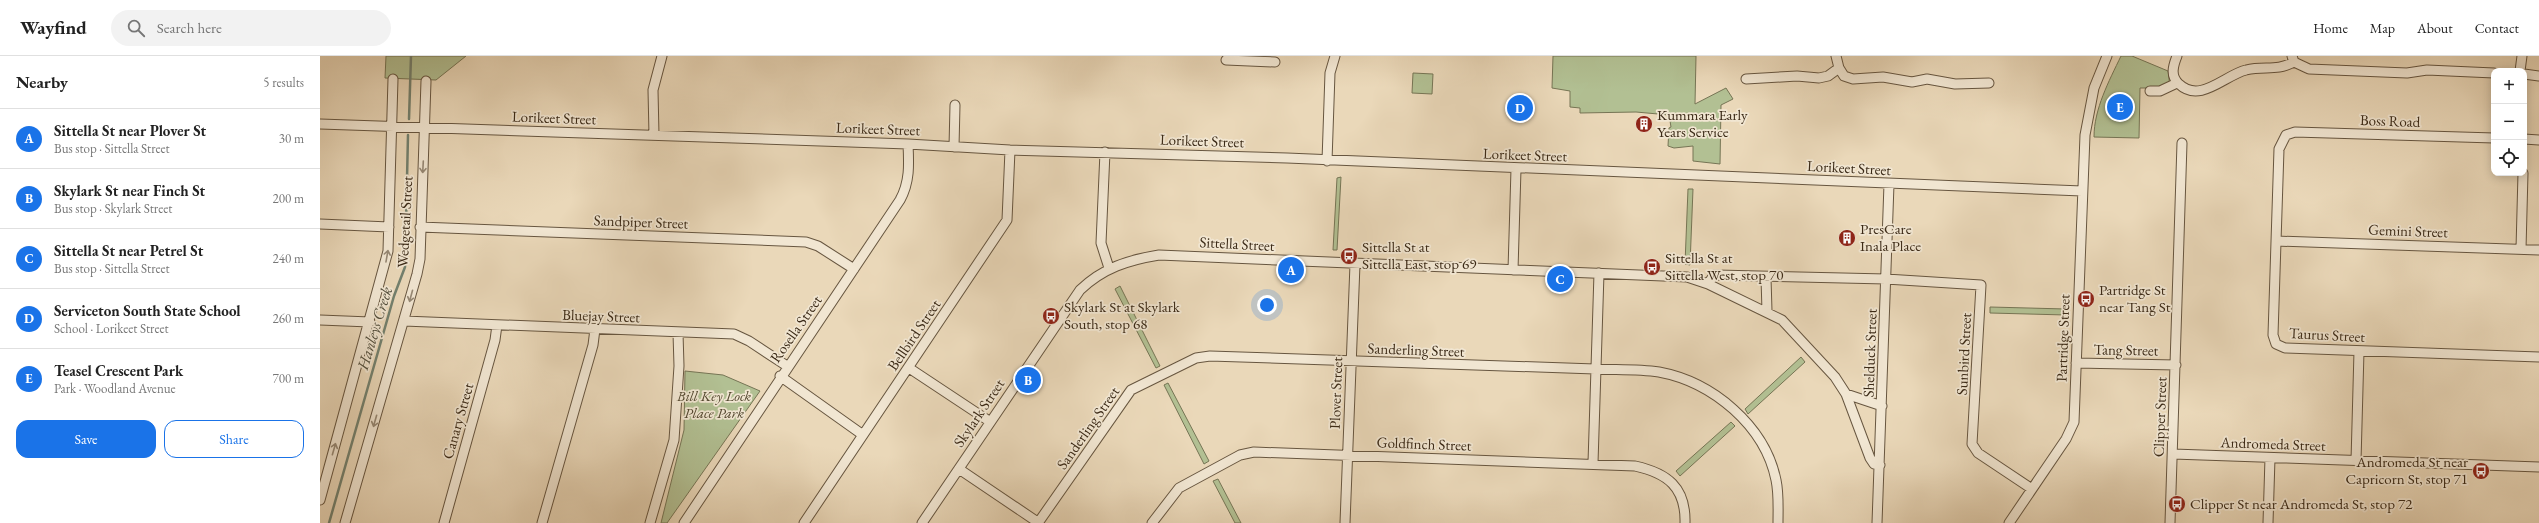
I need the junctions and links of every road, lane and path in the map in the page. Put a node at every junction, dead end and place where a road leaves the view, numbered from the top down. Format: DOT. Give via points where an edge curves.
graph roads {
  1 [pos="662,56"];
  2 [pos="1335,56"];
  3 [pos="1836,56"];
  4 [pos="2107,56"];
  5 [pos="2177,56"];
  6 [pos="2522,56"];
  7 [pos="1241,58"];
  8 [pos="2293,59"];
  9 [pos="1226,60"];
  10 [pos="1275,62"];
  11 [pos="1839,68"];
  12 [pos="2520,68"];
  13 [pos="2491,73"];
  14 [pos="2527,74"];
  15 [pos="2539,76"];
  16 [pos="394,79"];
  17 [pos="1746,80"];
  18 [pos="426,81"];
  19 [pos="1989,83"];
  20 [pos="2177,83"];
  21 [pos="2150,91"];
  22 [pos="955,105"];
  23 [pos="320,124"];
  24 [pos="393,127"];
  25 [pos="424,128"];
  26 [pos="654,135"];
  27 [pos="2286,135"];
  28 [pos="2491,138"];
  29 [pos="2527,139"];
  30 [pos="2539,140"];
  31 [pos="2182,143"];
  32 [pos="908,144"];
  33 [pos="954,147"];
  34 [pos="1010,150"];
  35 [pos="1105,152"];
  36 [pos="1327,162"];
  37 [pos="1516,169"];
  38 [pos="2523,176"];
  39 [pos="1889,184"];
  40 [pos="2082,190"];
  41 [pos="320,224"];
  42 [pos="389,226"];
  43 [pos="420,227"];
  44 [pos="2276,240"];
  45 [pos="2521,249"];
  46 [pos="2539,250"];
  47 [pos="1355,264"];
  48 [pos="1109,268"];
  49 [pos="854,269"];
  50 [pos="1513,270"];
  51 [pos="1599,273"];
  52 [pos="1766,278"];
  53 [pos="1886,279"];
  54 [pos="1708,284"];
  55 [pos="1767,311"];
  56 [pos="320,320"];
  57 [pos="404,321"];
  58 [pos="370,322"];
  59 [pos="497,325"];
  60 [pos="595,329"];
  61 [pos="678,333"];
  62 [pos="2359,351"];
  63 [pos="2539,357"];
  64 [pos="1351,362"];
  65 [pos="2076,362"];
  66 [pos="2176,365"];
  67 [pos="787,366"];
  68 [pos="909,368"];
  69 [pos="1595,369"];
  70 [pos="780,376"];
  71 [pos="1846,394"];
  72 [pos="1882,406"];
  73 [pos="990,421"];
  74 [pos="863,435"];
  75 [pos="2173,454"];
  76 [pos="1348,455"];
  77 [pos="2270,458"];
  78 [pos="2356,461"];
  79 [pos="1593,463"];
  80 [pos="1880,465"];
  81 [pos="2539,467"];
  82 [pos="959,469"];
  83 [pos="2032,489"];
  84 [pos="320,500"];
  85 [pos="345,523"];
  86 [pos="444,523"];
  87 [pos="542,523"];
  88 [pos="650,523"];
  89 [pos="684,523"];
  90 [pos="804,523"];
  91 [pos="922,523"];
  92 [pos="1039,523"];
  93 [pos="1152,523"];
  94 [pos="1345,523"];
  95 [pos="1685,523"];
  96 [pos="1778,523"];
  97 [pos="1877,523"];
  98 [pos="2009,523"];
  99 [pos="2170,523"];
  100 [pos="2268,523"];
  1 -- 26 [label="street" via="653,90"];
  2 -- 36 [label="street" via="1330,73"];
  3 -- 11 [label="street"];
  4 -- 40 [label="street, Partridge Street" via="2094,88 2086,135"];
  5 -- 20 [label="street" via="2173,72"];
  6 -- 12 [label="street"];
  7 -- 9 [label="street"];
  7 -- 10 [label="street"];
  8 -- 13 [label="street" via="2301,67 2316,69"];
  8 -- 20 [label="street" via="2281,68 2246,70 2203,90 2184,89"];
  11 -- 17 [label="street" via="1828,76 1819,78 1797,76"];
  11 -- 19 [label="street" via="1844,76 1862,80 1883,77 1912,82 1927,79 1954,84"];
  14 -- 15 [label="street"];
  16 -- 24 [label="street, Wedgetail Street"];
  18 -- 25 [label="street, Wedgetail Street"];
  20 -- 21 [label="street" via="2160,91"];
  22 -- 33 [label="street"];
  23 -- 24 [label="street, Lorikeet Street"];
  24 -- 25 [label="street, Lorikeet Street"];
  24 -- 42 [label="street, Wedgetail Street"];
  25 -- 26 [label="street, Lorikeet Street"];
  25 -- 43 [label="street, Wedgetail Street, one-way"];
  26 -- 32 [label="street, Lorikeet Street"];
  27 -- 28 [label="street, Boss Road" via="2295,132"];
  27 -- 44 [label="street, Taurus Street" via="2279,149"];
  29 -- 30 [label="street"];
  31 -- 66 [label="street, Clipper Street"];
  32 -- 33 [label="street, Lorikeet Street"];
  32 -- 49 [label="street, Rosella Street" via="906,188"];
  33 -- 34 [label="street, Lorikeet Street"];
  34 -- 35 [label="street, Lorikeet Street"];
  34 -- 68 [label="street, Bellbird Street" via="1007,220"];
  35 -- 36 [label="street, Lorikeet Street"];
  35 -- 48 [label="street" via="1101,243"];
  36 -- 37 [label="street, Lorikeet Street"];
  37 -- 39 [label="street, Lorikeet Street"];
  37 -- 50 [label="street"];
  38 -- 45 [label="street"];
  39 -- 40 [label="street, Lorikeet Street"];
  39 -- 53 [label="street, Shelduck Street"];
  40 -- 65 [label="street, Partridge Street"];
  41 -- 42 [label="street"];
  58 -- 42 [label="street, Wedgetail Street, one-way" via="384,271"];
  43 -- 49 [label="street, Sandpiper Street" via="806,242 818,246"];
  43 -- 57 [label="street, Wedgetail Street, one-way" via="420,259"];
  44 -- 45 [label="street, Gemini Street"];
  44 -- 62 [label="street, Taurus Street" via="2273,335 2276,344 2285,348"];
  45 -- 46 [label="street, Gemini Street"];
  47 -- 48 [label="street, Sittella Street" via="1159,255 1131,260"];
  47 -- 50 [label="street, Sittella Street"];
  47 -- 64 [label="street, Plover Street"];
  48 -- 73 [label="street, Skylark Street" via="1080,290"];
  49 -- 67 [label="street, Rosella Street"];
  50 -- 51 [label="street, Sittella Street"];
  51 -- 54 [label="street, Sittella Street" via="1684,276"];
  51 -- 69 [label="street"];
  52 -- 53 [label="street"];
  52 -- 54 [label="street" via="1714,275"];
  52 -- 55 [label="street"];
  53 -- 72 [label="street, Shelduck Street"];
  53 -- 83 [label="street, Sunbird Street" via="1983,282 1972,444 1978,453"];
  54 -- 55 [label="street, Sittella Street"];
  55 -- 71 [label="street, Sittella Street" via="1782,320 1835,377"];
  56 -- 58 [label="street"];
  57 -- 59 [label="street, Bluejay Street"];
  57 -- 85 [label="street, Wedgetail Street, one-way"];
  84 -- 58 [label="street, Wedgetail Street, one-way"];
  59 -- 60 [label="street, Bluejay Street"];
  59 -- 86 [label="street, Canary Street"];
  60 -- 61 [label="street, Bluejay Street"];
  60 -- 87 [label="street" via="593,345"];
  61 -- 67 [label="street, Bluejay Street" via="734,334"];
  61 -- 88 [label="street" via="679,366 674,440"];
  62 -- 63 [label="street, Taurus Street"];
  62 -- 78 [label="street"];
  64 -- 69 [label="street, Sanderling Street"];
  64 -- 76 [label="street, Plover Street"];
  64 -- 92 [label="street, Sanderling Street" via="1210,356 1196,358 1131,390"];
  65 -- 66 [label="street, Tang Street"];
  65 -- 83 [label="street, Partridge Street" via="2072,430"];
  66 -- 75 [label="street, Clipper Street"];
  67 -- 70 [label="street, Rosella Street"];
  68 -- 73 [label="street"];
  68 -- 74 [label="street, Bellbird Street"];
  69 -- 79 [label="street"];
  69 -- 96 [label="street, Sanderling Street" via="1658,372 1681,379 1726,402 1758,436 1765,448 1776,480"];
  70 -- 74 [label="street"];
  70 -- 89 [label="street, Rosella Street"];
  71 -- 72 [label="street"];
  71 -- 80 [label="street, Sittella Street" via="1870,458 1874,464"];
  72 -- 80 [label="street, Shelduck Street"];
  73 -- 82 [label="street, Skylark Street"];
  74 -- 90 [label="street, Bellbird Street"];
  75 -- 77 [label="street, Andromeda Street"];
  75 -- 99 [label="street, Clipper Street"];
  76 -- 79 [label="street, Goldfinch Street"];
  76 -- 93 [label="street, Goldfinch Street" via="1254,452 1240,456 1179,488 1170,496"];
  76 -- 94 [label="street, Plover Street"];
  77 -- 78 [label="street, Andromeda Street"];
  77 -- 100 [label="street"];
  78 -- 81 [label="street, Andromeda Street"];
  79 -- 95 [label="street, Goldfinch Street" via="1656,470 1671,481 1680,495"];
  80 -- 97 [label="street, Shelduck Street"];
  82 -- 91 [label="street, Skylark Street"];
  82 -- 92 [label="street"];
  83 -- 98 [label="street, Partridge Street"];
}
